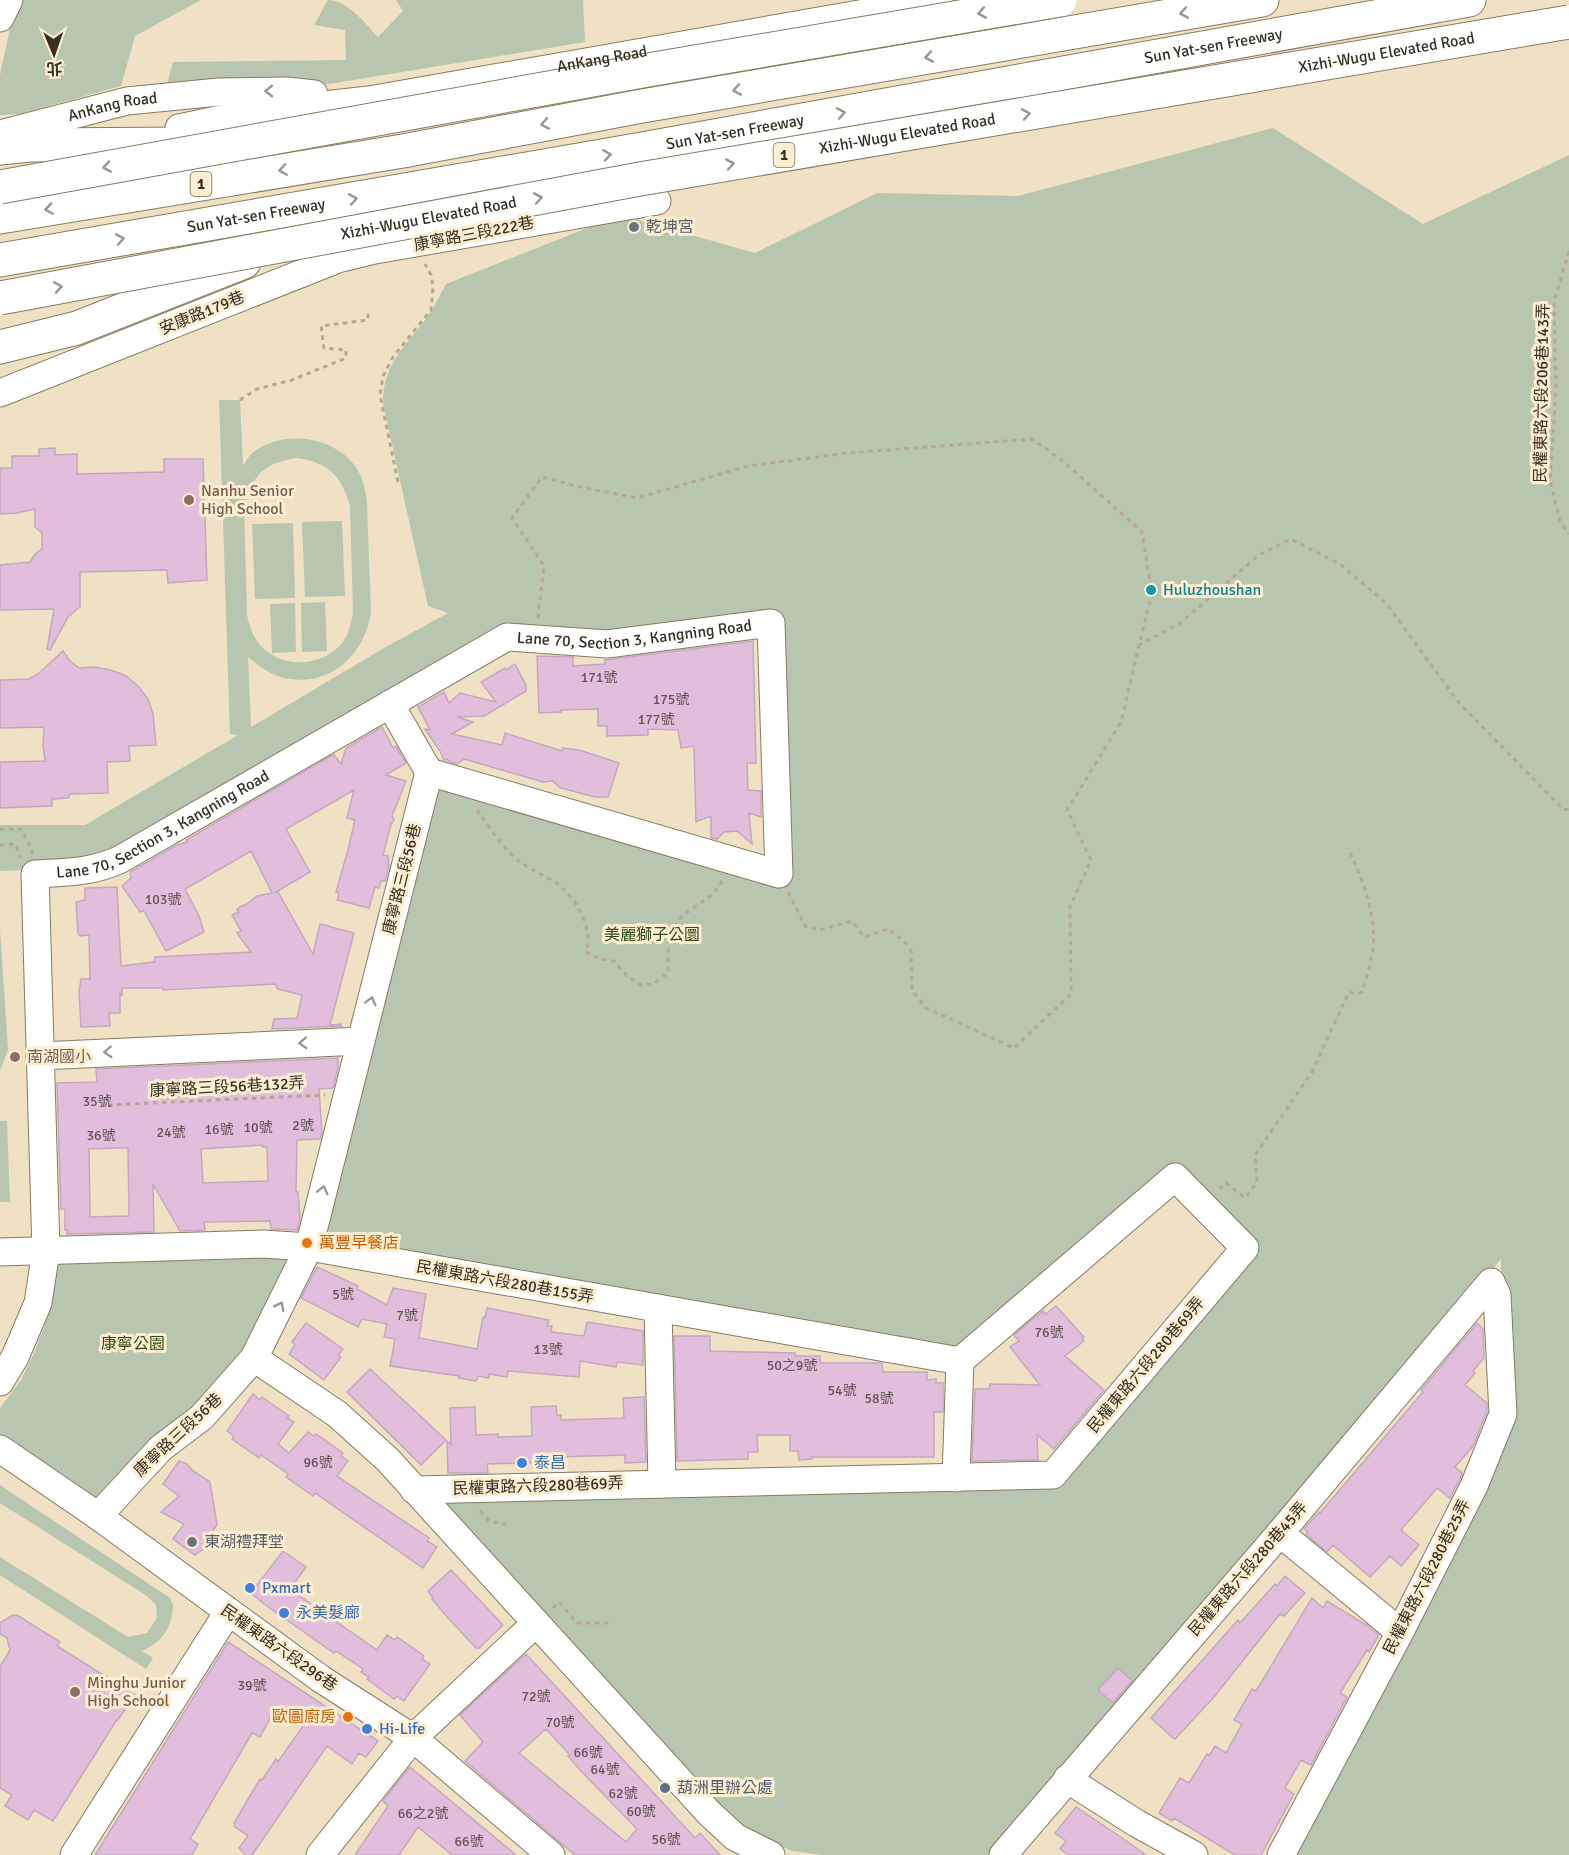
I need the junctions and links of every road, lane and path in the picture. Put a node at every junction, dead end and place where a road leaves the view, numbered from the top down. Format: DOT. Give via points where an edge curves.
graph roads {
  1 [pos="9,0"];
  2 [pos="939,0"];
  3 [pos="1060,0"];
  4 [pos="1262,0"];
  5 [pos="1469,0"];
  6 [pos="814,10"];
  7 [pos="0,18"];
  8 [pos="1569,22"];
  9 [pos="369,100"];
  10 [pos="179,128"];
  11 [pos="0,134"];
  12 [pos="0,148"];
  13 [pos="403,151"];
  14 [pos="551,164"];
  15 [pos="0,187"];
  16 [pos="657,201"];
  17 [pos="0,217"];
  18 [pos="406,244"];
  19 [pos="1569,251"];
  20 [pos="0,260"];
  21 [pos="0,298"];
  22 [pos="368,310"];
  23 [pos="0,347"];
  24 [pos="0,393"];
  25 [pos="240,400"];
  26 [pos="398,482"];
  27 [pos="1569,534"];
  28 [pos="536,639"];
  29 [pos="1139,645"];
  30 [pos="390,704"];
  31 [pos="429,772"];
  32 [pos="476,786"];
  33 [pos="1569,810"];
  34 [pos="0,829"];
  35 [pos="0,845"];
  36 [pos="1348,848"];
  37 [pos="729,860"];
  38 [pos="34,874"];
  39 [pos="779,874"];
  40 [pos="361,1041"];
  41 [pos="40,1056"];
  42 [pos="348,1094"];
  43 [pos="108,1105"];
  44 [pos="1203,1205"];
  45 [pos="309,1247"];
  46 [pos="46,1251"];
  47 [pos="0,1252"];
  48 [pos="1491,1282"];
  49 [pos="658,1308"];
  50 [pos="254,1358"];
  51 [pos="960,1361"];
  52 [pos="0,1382"];
  53 [pos="0,1449"];
  54 [pos="956,1478"];
  55 [pos="662,1483"];
  56 [pos="414,1490"];
  57 [pos="98,1516"];
  58 [pos="1280,1533"];
  59 [pos="228,1612"];
  60 [pos="536,1623"];
  61 [pos="612,1623"];
  62 [pos="1400,1632"];
  63 [pos="413,1738"];
  64 [pos="1067,1779"];
  65 [pos="74,1855"];
  66 [pos="320,1855"];
  67 [pos="551,1855"];
  68 [pos="771,1855"];
  69 [pos="1003,1855"];
  70 [pos="1194,1855"];
  71 [pos="1281,1855"];
  1 -- 7 [label="street"];
  2 -- 6 [label="street, AnKang Road"];
  3 -- 15 [label="highway, 1, one-way, bridge"];
  4 -- 13 [label="highway, 1, one-way"];
  14 -- 5 [label="highway, Sun Yat-sen Freeway / 1, one-way"];
  6 -- 9 [label="street, AnKang Road"];
  21 -- 8 [label="highway, Xizhi-Wugu Elevated Road / 1, one-way, bridge" via="640,179"];
  9 -- 10 [label="street, AnKang Road" via="250,113"];
  9 -- 11 [label="street, AnKang Road, one-way" via="287,91 128,100"];
  12 -- 13 [label="highway" via="304,144"];
  13 -- 17 [label="highway, 1, one-way"];
  20 -- 14 [label="highway, Sun Yat-sen Freeway / 1, one-way"];
  14 -- 23 [label="highway" via="349,224 77,328"];
  16 -- 18 [label="street, 康寧路三段222巷"];
  18 -- 24 [label="street, 安康路179巷" via="338,259"];
  18 -- 26 [label="path, 康寧路三段222巷" via="428,267 433,287 430,310 383,376 380,395"];
  19 -- 27 [label="path, 民權東路六段206巷143弄" via="1554,302 1556,390 1550,480 1560,521"];
  22 -- 25 [label="path" via="369,320 321,326 324,348 346,350 346,358 292,380 257,389"];
  28 -- 29 [label="path" via="544,566 512,518 542,477 637,498 748,466 847,453 1032,439 1063,461 1142,532 1152,594"];
  28 -- 30 [label="street, Lane 70, Section 3, Kangning Road" via="507,637"];
  28 -- 39 [label="street, Lane 70, Section 3, Kangning Road" via="607,644 771,623"];
  29 -- 33 [label="path" via="1179,624 1258,555 1291,539 1341,565 1386,603 1459,703"];
  29 -- 39 [label="path" via="1121,722 1067,810 1091,860 1070,907 1071,994 1014,1048 926,1008 912,990 911,951 888,929 864,937 852,921 819,930 805,926"];
  30 -- 31 [label="street"];
  30 -- 38 [label="street, Lane 70, Section 3, Kangning Road" via="119,860 98,869"];
  31 -- 32 [label="street"];
  40 -- 31 [label="street, 康寧路三段56巷, one-way"];
  32 -- 37 [label="street"];
  32 -- 37 [label="path" via="472,799 475,807 512,855 569,894 584,918 589,943 586,952 614,962 641,985 653,984 668,973 668,944 674,926 716,893"];
  34 -- 38 [label="path" via="22,829 38,865"];
  35 -- 38 [label="path" via="15,844 24,864"];
  36 -- 44 [label="path" via="1374,920 1372,958 1362,992 1349,992 1312,1072 1255,1155 1257,1182 1245,1198 1226,1183"];
  37 -- 39 [label="street"];
  38 -- 41 [label="street, Lane 70, Section 3, Kangning Road"];
  40 -- 41 [label="street, one-way"];
  40 -- 42 [label="street, 康寧路三段56巷"];
  41 -- 46 [label="street, Lane 70, Section 3, Kangning Road"];
  42 -- 43 [label="path, 康寧路三段56巷132弄"];
  45 -- 42 [label="street, 康寧路三段56巷, one-way"];
  44 -- 51 [label="street, 民權東路六段280巷69弄" via="1175,1177"];
  44 -- 54 [label="street, 民權東路六段280巷69弄" via="1245,1248 1053,1475"];
  45 -- 46 [label="street, 民權東路六段280巷155弄" via="263,1244"];
  45 -- 49 [label="street, 民權東路六段280巷155弄"];
  50 -- 45 [label="street, 康寧路三段56巷, one-way"];
  46 -- 47 [label="street, 民權東路六段280巷155弄"];
  46 -- 52 [label="street, Lane 70, Section 3, Kangning Road" via="38,1303"];
  48 -- 58 [label="street, 民權東路六段280巷45弄"];
  48 -- 62 [label="street, 民權東路六段280巷25弄" via="1497,1295 1503,1414 1474,1486"];
  49 -- 51 [label="street, 民權東路六段280巷155弄"];
  49 -- 55 [label="street"];
  50 -- 56 [label="street" via="337,1414 388,1460"];
  50 -- 57 [label="street, 康寧路三段56巷" via="202,1417 161,1448"];
  51 -- 54 [label="street"];
  53 -- 57 [label="street, 民權東路六段296巷"];
  54 -- 55 [label="street, 民權東路六段280巷69弄"];
  55 -- 56 [label="street, 民權東路六段280巷69弄"];
  56 -- 60 [label="street"];
  57 -- 59 [label="street, 民權東路六段296巷"];
  58 -- 62 [label="street"];
  58 -- 64 [label="street, 民權東路六段280巷45弄"];
  59 -- 63 [label="street, 民權東路六段296巷" via="321,1680"];
  59 -- 65 [label="street"];
  60 -- 61 [label="path" via="559,1602 577,1623"];
  60 -- 63 [label="street"];
  60 -- 68 [label="street" via="709,1813 735,1837"];
  62 -- 71 [label="street, 民權東路六段280巷25弄"];
  63 -- 66 [label="street"];
  63 -- 67 [label="street, 民權東路六段296巷"];
  64 -- 69 [label="street, 民權東路六段280巷45弄"];
  64 -- 70 [label="street"];
}
